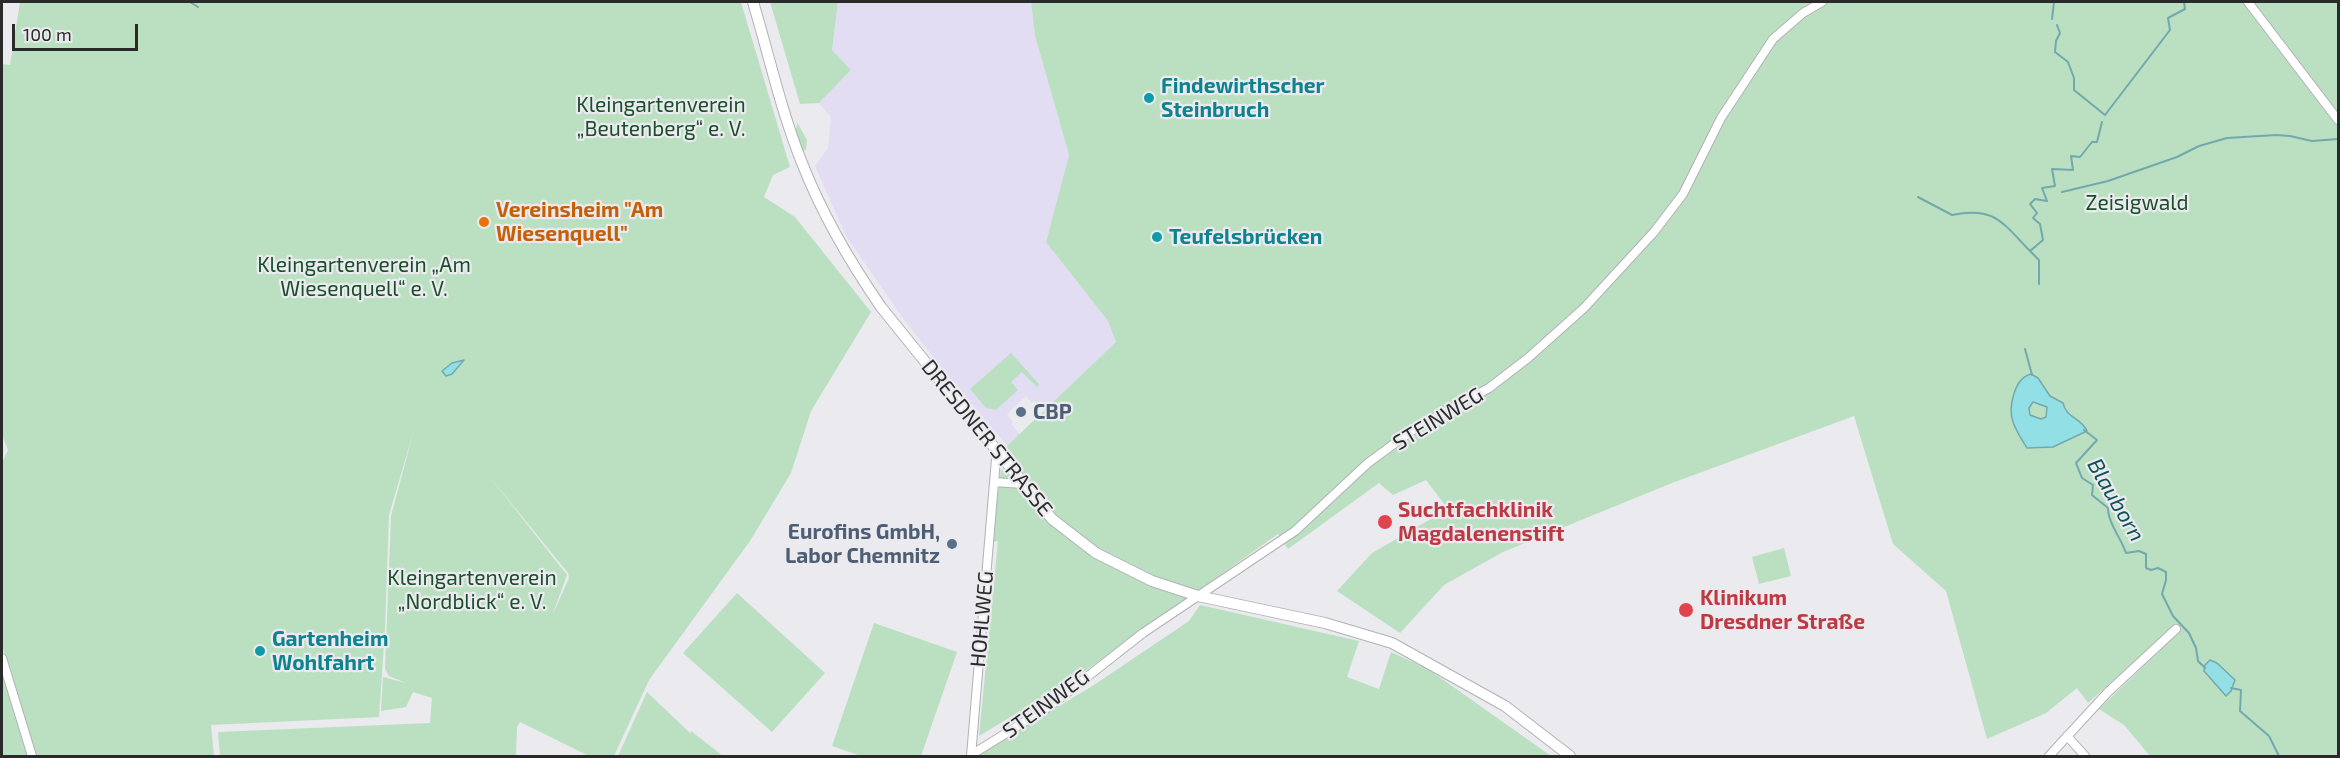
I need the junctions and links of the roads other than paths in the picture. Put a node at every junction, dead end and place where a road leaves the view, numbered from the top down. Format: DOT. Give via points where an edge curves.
graph roads {
  1 [pos="753,2"];
  2 [pos="1822,2"];
  3 [pos="2248,2"];
  4 [pos="2338,120"];
  5 [pos="1000,455"];
  6 [pos="994,482"];
  7 [pos="1023,483"];
  8 [pos="1198,596"];
  9 [pos="2176,629"];
  10 [pos="2,657"];
  11 [pos="2067,736"];
  12 [pos="32,756"];
  13 [pos="971,756"];
  14 [pos="1570,756"];
  15 [pos="2049,756"];
  16 [pos="2085,756"];
  1 -- 5 [label="main road, DRESDNER STRASSE" via="785,114 829,223 881,307"];
  2 -- 8 [label="street, STEINWEG" via="1773,39 1721,118 1683,194 1584,309 1489,388 1417,427 1368,463 1295,531"];
  3 -- 4 [label="street"];
  5 -- 6 [label="street, HOHLWEG" via="996,459"];
  5 -- 7 [label="main road, DRESDNER STRASSE"];
  6 -- 7 [label="street"];
  6 -- 13 [label="street, HOHLWEG"];
  7 -- 8 [label="main road, DRESDNER STRASSE" via="1052,519 1096,553 1152,582"];
  8 -- 13 [label="street, STEINWEG" via="1143,633 1058,700"];
  8 -- 14 [label="main road, DRESDNER STRASSE" via="1325,623 1392,642 1505,706"];
  9 -- 11 [label="street"];
  10 -- 12 [label="street"];
  11 -- 15 [label="street"];
  11 -- 16 [label="street"];
}
